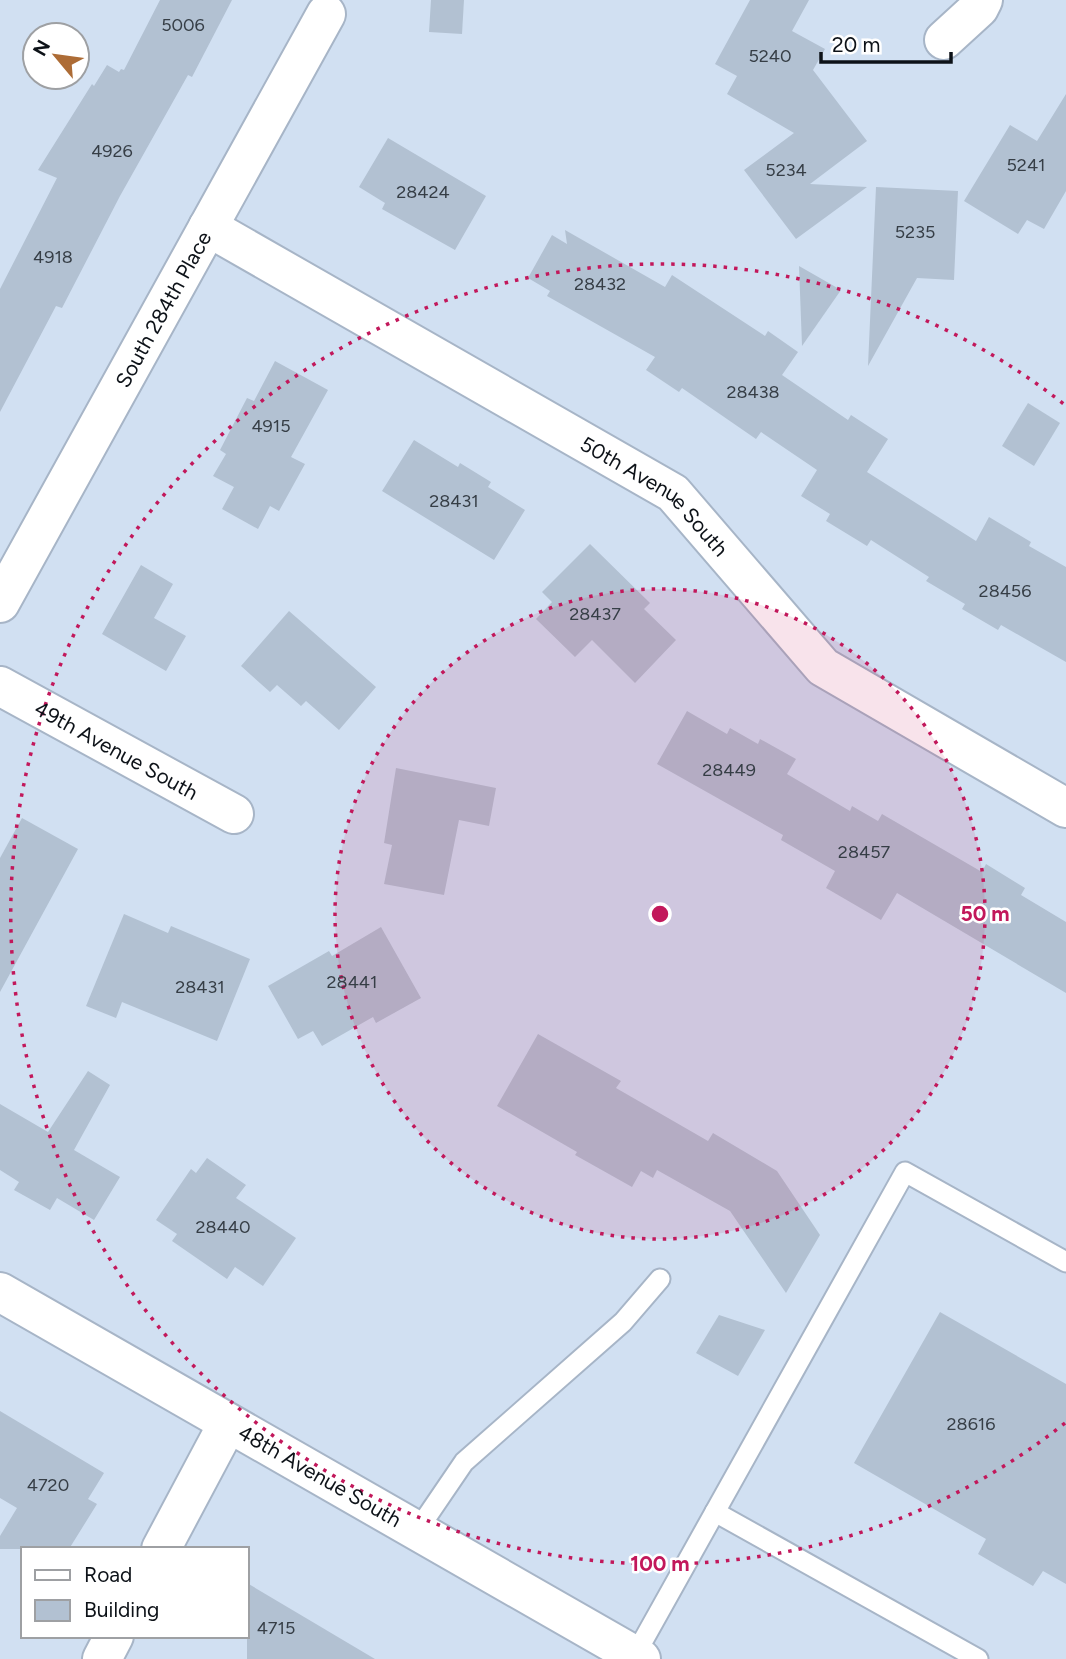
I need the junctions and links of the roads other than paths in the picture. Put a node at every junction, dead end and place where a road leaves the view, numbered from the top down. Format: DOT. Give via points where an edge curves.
graph roads {
  1 [pos="983,0"];
  2 [pos="326,14"];
  3 [pos="944,40"];
  4 [pos="208,227"];
  5 [pos="0,603"];
  6 [pos="0,686"];
  7 [pos="1066,808"];
  8 [pos="234,814"];
  9 [pos="1066,1262"];
  10 [pos="660,1279"];
  11 [pos="0,1292"];
  12 [pos="228,1423"];
  13 [pos="715,1512"];
  14 [pos="417,1531"];
  15 [pos="161,1547"];
  16 [pos="113,1638"];
  17 [pos="638,1657"];
  18 [pos="102,1659"];
  19 [pos="978,1659"];
  1 -- 3 [label="street"];
  2 -- 4 [label="street, South 284th Place"];
  4 -- 5 [label="street, South 284th Place"];
  4 -- 7 [label="street, 50th Avenue South" via="673,493 823,667"];
  6 -- 8 [label="street, 49th Avenue South"];
  9 -- 13 [label="lane" via="905,1172"];
  10 -- 14 [label="lane" via="623,1322 464,1462"];
  11 -- 12 [label="street, 48th Avenue South"];
  12 -- 14 [label="street, 48th Avenue South"];
  12 -- 15 [label="street"];
  13 -- 17 [label="lane"];
  13 -- 19 [label="lane"];
  14 -- 17 [label="street, 48th Avenue South"];
  16 -- 18 [label="street"];
}
